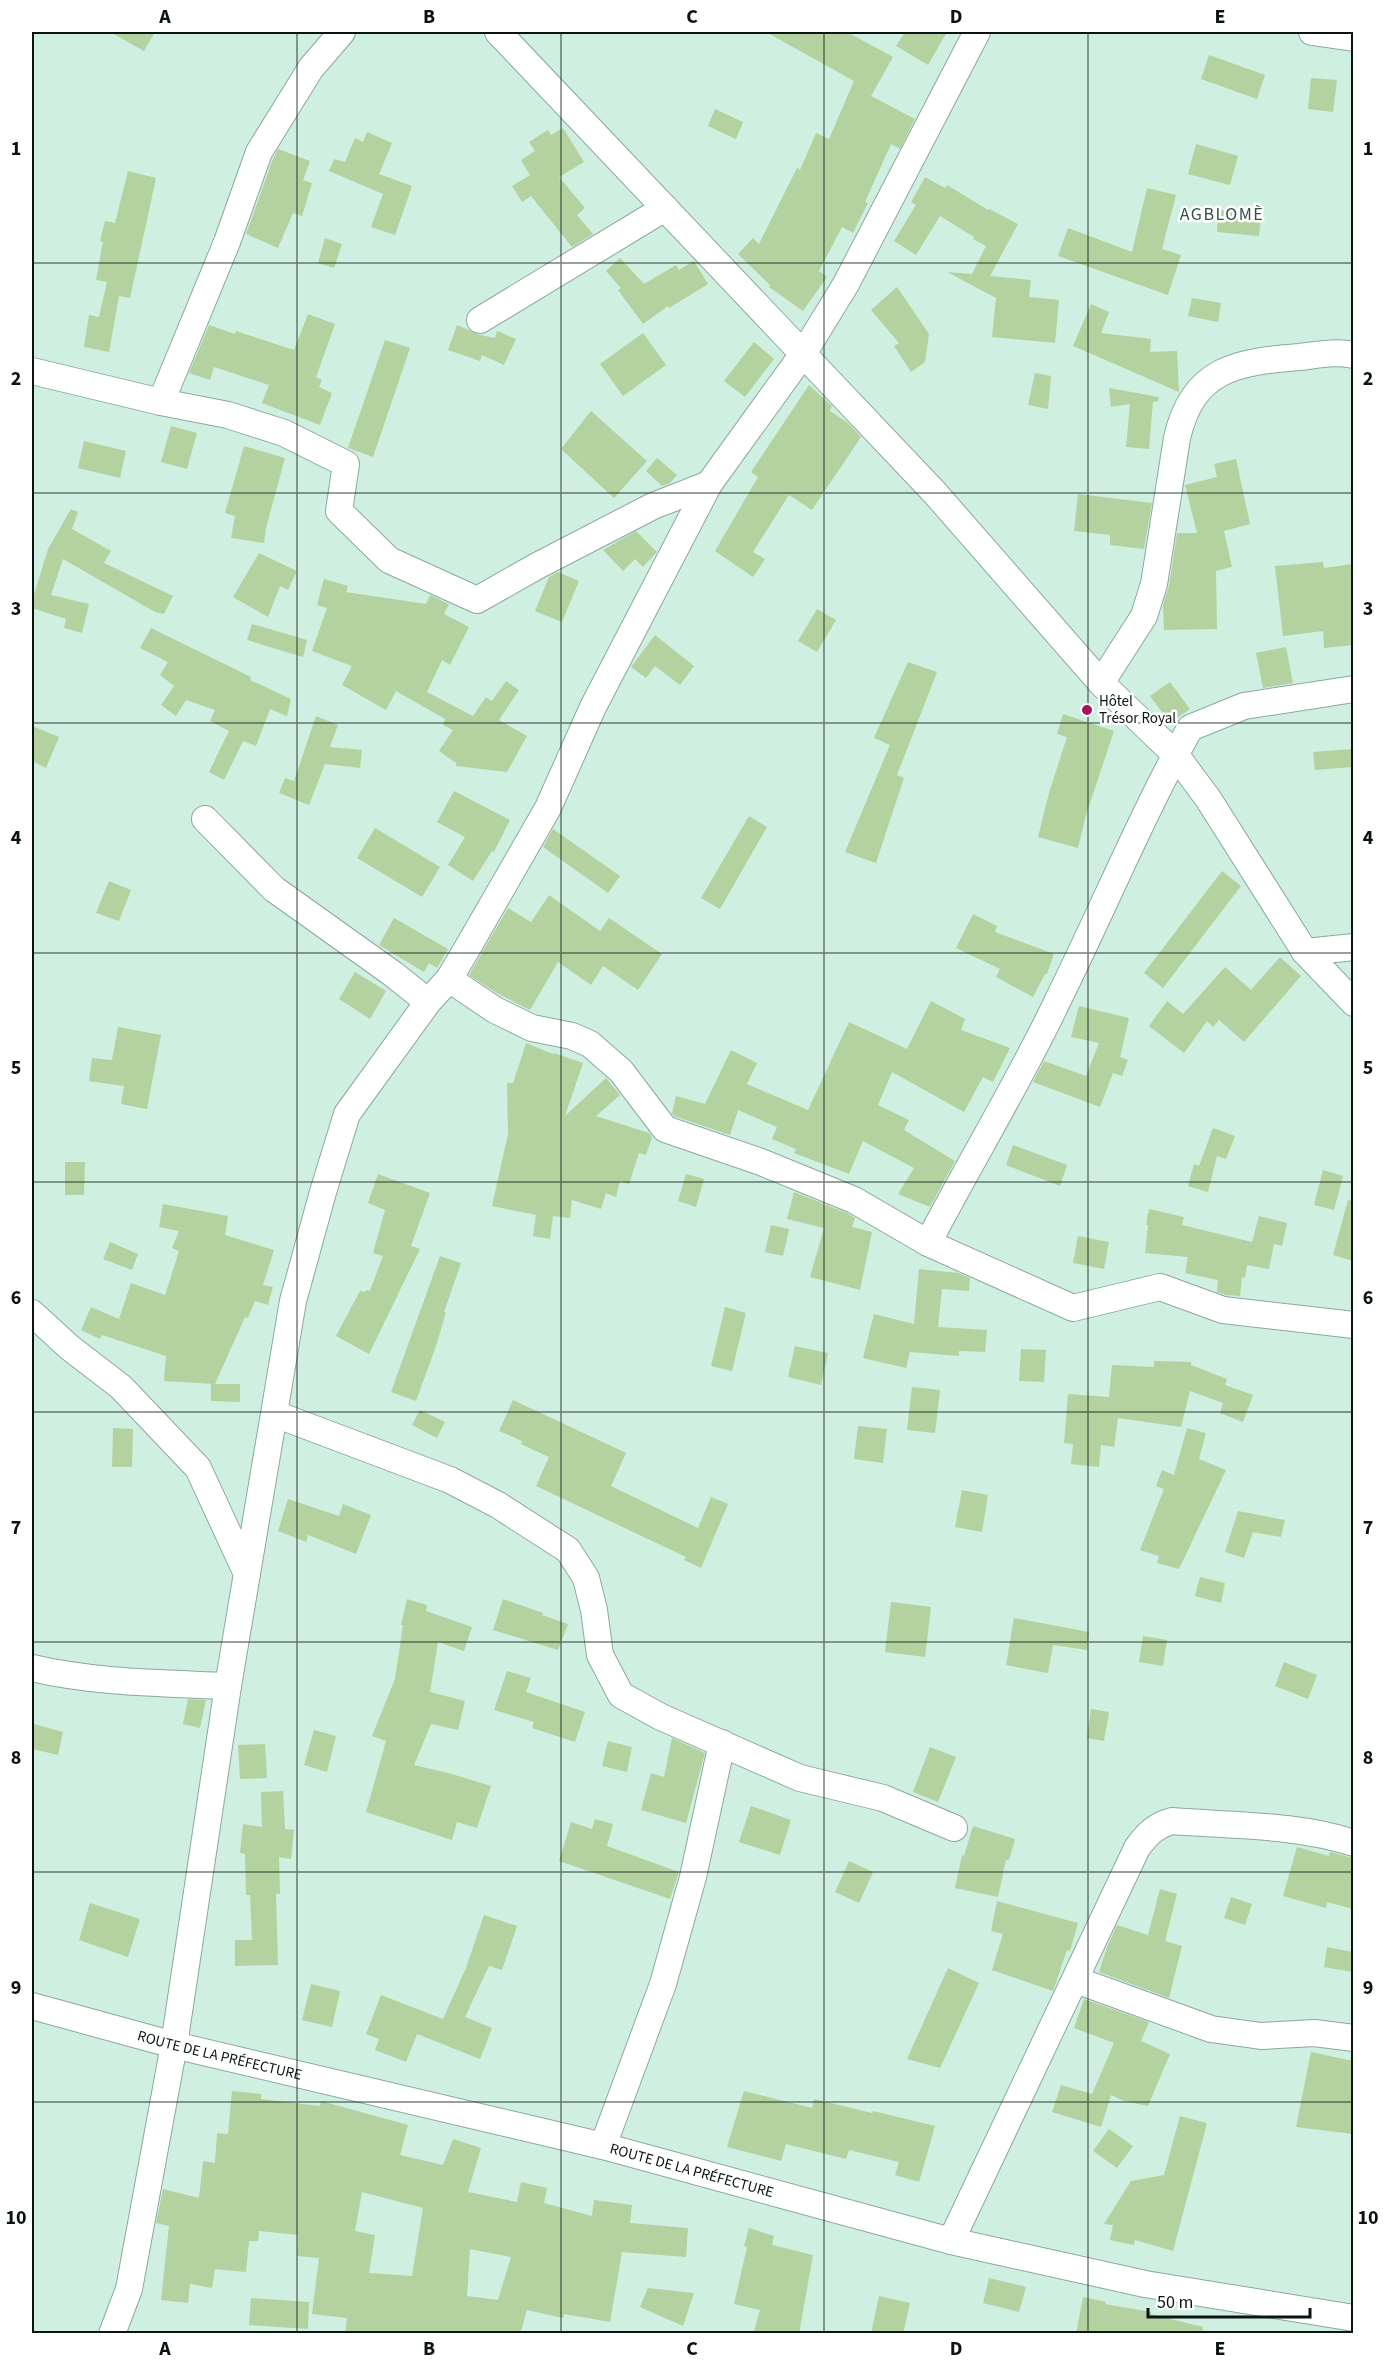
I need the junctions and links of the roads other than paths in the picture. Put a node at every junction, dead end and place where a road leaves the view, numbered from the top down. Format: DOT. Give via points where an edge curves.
graph roads {
  1 [pos="342,32"];
  2 [pos="498,32"];
  3 [pos="977,32"];
  4 [pos="1312,32"];
  5 [pos="1353,38"];
  6 [pos="665,208"];
  7 [pos="480,320"];
  8 [pos="803,354"];
  9 [pos="1353,355"];
  10 [pos="32,371"];
  11 [pos="160,402"];
  12 [pos="709,484"];
  13 [pos="1101,683"];
  14 [pos="1353,689"];
  15 [pos="1175,754"];
  16 [pos="205,819"];
  17 [pos="1353,947"];
  18 [pos="1305,951"];
  19 [pos="449,979"];
  20 [pos="428,1002"];
  21 [pos="1353,1004"];
  22 [pos="928,1243"];
  23 [pos="32,1313"];
  24 [pos="1353,1325"];
  25 [pos="276,1414"];
  26 [pos="247,1574"];
  27 [pos="32,1668"];
  28 [pos="228,1686"];
  29 [pos="722,1743"];
  30 [pos="954,1827"];
  31 [pos="1353,1843"];
  32 [pos="1076,1980"];
  33 [pos="32,2006"];
  34 [pos="1353,2038"];
  35 [pos="174,2045"];
  36 [pos="603,2146"];
  37 [pos="951,2241"];
  38 [pos="1353,2318"];
  39 [pos="1312,2322"];
  40 [pos="112,2334"];
  1 -- 11 [label="street" via="311,68 259,152 227,242"];
  2 -- 6 [label="street"];
  3 -- 8 [label="street" via="846,284"];
  4 -- 5 [label="street"];
  6 -- 7 [label="street"];
  6 -- 8 [label="street"];
  8 -- 12 [label="street"];
  8 -- 13 [label="street" via="935,493"];
  9 -- 13 [label="street" via="1338,352 1240,364 1220,373 1194,397 1182,416 1164,536 1144,616"];
  10 -- 11 [label="street"];
  11 -- 12 [label="street" via="228,415 284,433 346,464 339,511 389,560 477,600 653,506"];
  12 -- 19 [label="street" via="592,707 548,808"];
  13 -- 15 [label="street"];
  14 -- 15 [label="street" via="1244,706 1190,728"];
  15 -- 18 [label="street" via="1209,800"];
  15 -- 22 [label="street" via="1028,1062"];
  16 -- 20 [label="street" via="274,889"];
  17 -- 18 [label="street"];
  18 -- 21 [label="street"];
  19 -- 20 [label="street"];
  19 -- 22 [label="street" via="495,1010 532,1028 590,1044 621,1071 665,1129 854,1200"];
  20 -- 25 [label="street" via="347,1114 293,1301"];
  22 -- 24 [label="street" via="1073,1308 1160,1287 1222,1310"];
  23 -- 26 [label="street" via="121,1387 198,1468"];
  25 -- 26 [label="street"];
  25 -- 29 [label="street" via="450,1480 568,1550 586,1578 600,1655 621,1695"];
  26 -- 28 [label="street"];
  27 -- 28 [label="street" via="89,1678"];
  28 -- 35 [label="street"];
  29 -- 30 [label="street" via="800,1778 883,1798"];
  29 -- 36 [label="street" via="693,1877 663,1984"];
  31 -- 32 [label="street" via="1268,1826 1172,1821 1158,1825 1137,1848"];
  32 -- 34 [label="street" via="1210,2029 1261,2036 1314,2033"];
  32 -- 37 [label="street"];
  33 -- 35 [label="street, ROUTE DE LA PRÉFECTURE"];
  35 -- 36 [label="street, ROUTE DE LA PRÉFECTURE"];
  35 -- 40 [label="street" via="129,2289"];
  36 -- 37 [label="street, ROUTE DE LA PRÉFECTURE"];
  37 -- 39 [label="street, ROUTE DE LA PRÉFECTURE"];
  38 -- 39 [label="street, ROUTE DE LA PRÉFECTURE"];
}
